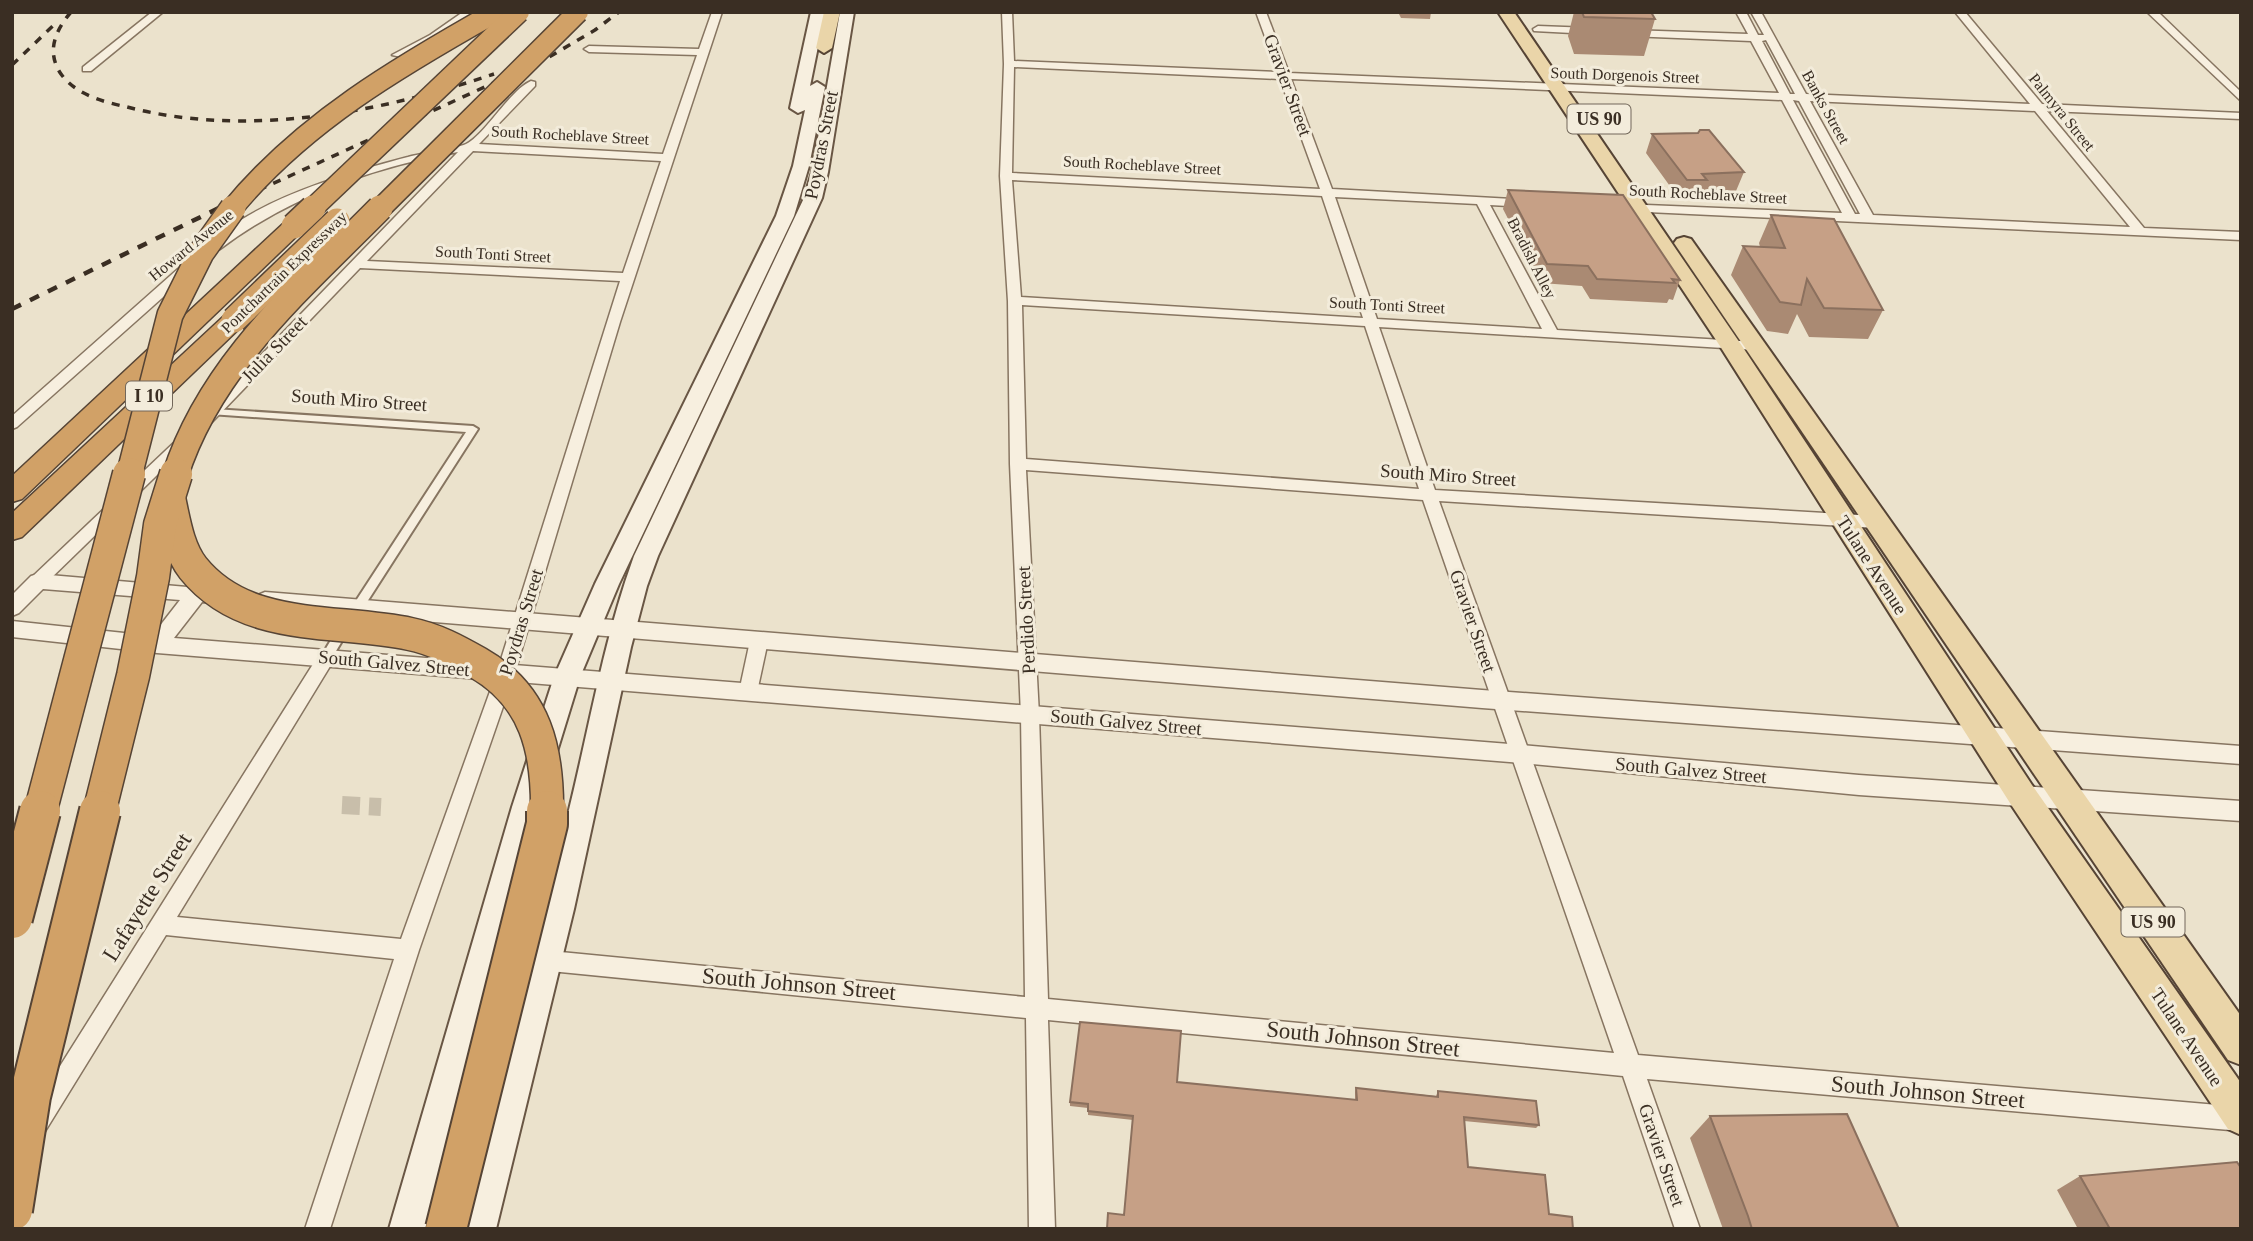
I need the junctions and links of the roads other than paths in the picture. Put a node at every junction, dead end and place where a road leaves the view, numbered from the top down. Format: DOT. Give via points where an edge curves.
graph roads {
  1 [pos="158,12"];
  2 [pos="470,12"];
  3 [pos="496,12"];
  4 [pos="519,12"];
  5 [pos="553,12"];
  6 [pos="578,12"];
  7 [pos="717,12"];
  8 [pos="818,12"];
  9 [pos="832,12"];
  10 [pos="847,12"];
  11 [pos="1007,12"];
  12 [pos="1261,12"];
  13 [pos="1506,12"];
  14 [pos="1526,12"];
  15 [pos="1741,12"];
  16 [pos="1756,12"];
  17 [pos="1961,12"];
  18 [pos="2152,12"];
  19 [pos="1538,29"];
  20 [pos="1605,32"];
  21 [pos="1619,32"];
  22 [pos="1754,37"];
  23 [pos="1770,38"];
  24 [pos="824,48"];
  25 [pos="589,49"];
  26 [pos="704,52"];
  27 [pos="397,55"];
  28 [pos="1009,64"];
  29 [pos="87,69"];
  30 [pos="1285,77"];
  31 [pos="531,84"];
  32 [pos="1556,88"];
  33 [pos="1580,89"];
  34 [pos="1786,97"];
  35 [pos="1803,98"];
  36 [pos="2241,98"];
  37 [pos="2038,107"];
  38 [pos="2241,116"];
  39 [pos="469,147"];
  40 [pos="669,158"];
  41 [pos="1006,176"];
  42 [pos="1327,191"];
  43 [pos="1482,201"];
  44 [pos="1536,203"];
  45 [pos="1627,207"];
  46 [pos="1659,209"];
  47 [pos="785,216"];
  48 [pos="1868,218"];
  49 [pos="1851,219"];
  50 [pos="2140,231"];
  51 [pos="2241,236"];
  52 [pos="356,264"];
  53 [pos="627,277"];
  54 [pos="1015,301"];
  55 [pos="199,316"];
  56 [pos="1371,322"];
  57 [pos="1550,332"];
  58 [pos="1730,344"];
  59 [pos="1756,346"];
  60 [pos="214,412"];
  61 [pos="12,424"];
  62 [pos="12,463"];
  63 [pos="1018,464"];
  64 [pos="65,481"];
  65 [pos="12,492"];
  66 [pos="168,495"];
  67 [pos="1429,495"];
  68 [pos="1843,522"];
  69 [pos="1876,522"];
  70 [pos="12,530"];
  71 [pos="12,545"];
  72 [pos="38,581"];
  73 [pos="197,593"];
  74 [pos="316,606"];
  75 [pos="12,608"];
  76 [pos="357,609"];
  77 [pos="521,623"];
  78 [pos="587,627"];
  79 [pos="12,629"];
  80 [pos="623,629"];
  81 [pos="759,641"];
  82 [pos="157,645"];
  83 [pos="277,654"];
  84 [pos="326,658"];
  85 [pos="1028,662"];
  86 [pos="506,672"];
  87 [pos="567,677"];
  88 [pos="610,681"];
  89 [pos="748,692"];
  90 [pos="1501,700"];
  91 [pos="1030,715"];
  92 [pos="1982,735"];
  93 [pos="2025,739"];
  94 [pos="1522,754"];
  95 [pos="2241,755"];
  96 [pos="2021,794"];
  97 [pos="2065,797"];
  98 [pos="2241,811"];
  99 [pos="12,918"];
  100 [pos="161,925"];
  101 [pos="408,950"];
  102 [pos="485,956"];
  103 [pos="546,960"];
  104 [pos="1036,1006"];
  105 [pos="2241,1047"];
  106 [pos="1632,1066"];
  107 [pos="2241,1117"];
  108 [pos="12,1164"];
  109 [pos="12,1210"];
  110 [pos="317,1229"];
  111 [pos="407,1229"];
  112 [pos="446,1229"];
  113 [pos="478,1229"];
  114 [pos="1042,1229"];
  115 [pos="1688,1229"];
  1 -- 29 [label="street"];
  2 -- 27 [label="street"];
  3 -- 99 [label="highway, I 10, bridge" via="322,120 270,166 207,244 176,300"];
  4 -- 55 [label="highway, Pontchartrain Expressway, bridge"];
  5 -- 64 [label="highway, Pontchartrain Expressway, bridge"];
  6 -- 66 [label="highway, bridge" via="267,321 214,391"];
  7 -- 26 [label="street, Poydras Street"];
  8 -- 47 [label="main road" via="796,115"];
  9 -- 24 [label="main road"];
  10 -- 80 [label="main road, Poydras Street" via="813,198 646,556"];
  11 -- 28 [label="street, Perdido Street"];
  12 -- 30 [label="street, Gravier Street"];
  13 -- 32 [label="main road, Tulane Avenue / US 90"];
  14 -- 19 [label="main road, Tulane Avenue / US 90"];
  15 -- 22 [label="street, Banks Street"];
  16 -- 23 [label="street, Banks Street"];
  17 -- 37 [label="street, Palmyra Street"];
  18 -- 36 [label="street"];
  19 -- 20 [label="street"];
  19 -- 33 [label="main road, Tulane Avenue / US 90"];
  21 -- 22 [label="street"];
  22 -- 23 [label="street"];
  22 -- 34 [label="street, Banks Street"];
  23 -- 35 [label="street, Banks Street"];
  24 -- 47 [label="main road" via="801,166"];
  25 -- 26 [label="street"];
  26 -- 40 [label="street, Poydras Street"];
  28 -- 30 [label="street, South Dorgenois Street"];
  28 -- 41 [label="street, Perdido Street"];
  30 -- 32 [label="street, South Dorgenois Street"];
  30 -- 42 [label="street, Gravier Street"];
  31 -- 39 [label="street, Julia Street"];
  32 -- 33 [label="street, South Dorgenois Street"];
  32 -- 45 [label="main road, Tulane Avenue / US 90"];
  33 -- 34 [label="street, South Dorgenois Street"];
  33 -- 46 [label="main road, Tulane Avenue / US 90"];
  34 -- 35 [label="street, South Dorgenois Street"];
  34 -- 49 [label="street, Banks Street"];
  35 -- 37 [label="street, South Dorgenois Street"];
  35 -- 48 [label="street, Banks Street"];
  37 -- 38 [label="street, South Dorgenois Street"];
  37 -- 50 [label="street, Palmyra Street"];
  39 -- 40 [label="street, South Rocheblave Street"];
  39 -- 52 [label="street, Julia Street"];
  39 -- 61 [label="street, Howard Avenue" via="314,188 235,229"];
  40 -- 53 [label="street, Poydras Street"];
  41 -- 42 [label="street, South Rocheblave Street"];
  41 -- 54 [label="street, Perdido Street"];
  42 -- 43 [label="street, South Rocheblave Street"];
  42 -- 56 [label="street, Gravier Street"];
  43 -- 44 [label="street, South Rocheblave Street"];
  43 -- 57 [label="street, Bradish Alley"];
  45 -- 46 [label="street, South Rocheblave Street"];
  45 -- 58 [label="main road, Tulane Avenue / US 90"];
  46 -- 49 [label="street, South Rocheblave Street"];
  46 -- 59 [label="main road, Tulane Avenue / US 90"];
  47 -- 78 [label="main road, Poydras Street"];
  48 -- 49 [label="street, South Rocheblave Street"];
  48 -- 50 [label="street, South Rocheblave Street"];
  50 -- 51 [label="street, South Rocheblave Street"];
  52 -- 53 [label="street, South Tonti Street"];
  52 -- 60 [label="street, Julia Street"];
  53 -- 77 [label="street, Poydras Street"];
  54 -- 56 [label="street, South Tonti Street"];
  54 -- 63 [label="street, Perdido Street"];
  55 -- 62 [label="highway"];
  55 -- 65 [label="highway, Pontchartrain Expressway"];
  56 -- 57 [label="street, South Tonti Street"];
  56 -- 67 [label="street, Gravier Street"];
  57 -- 58 [label="street, South Tonti Street"];
  58 -- 59 [label="street, South Tonti Street"];
  58 -- 68 [label="main road, Tulane Avenue / US 90"];
  59 -- 69 [label="main road, Tulane Avenue / US 90"];
  60 -- 72 [label="street, Julia Street"];
  60 -- 76 [label="street, South Miro Street" via="473,429"];
  63 -- 67 [label="street, South Miro Street"];
  63 -- 85 [label="street, Perdido Street"];
  64 -- 70 [label="highway, Pontchartrain Expressway"];
  64 -- 71 [label="highway"];
  66 -- 109 [label="highway, bridge" via="133,676 30,1096"];
  66 -- 112 [label="highway, bridge" via="177,532 193,567 219,591 278,619 409,634 450,647 505,680 534,727 549,783 547,824"];
  67 -- 68 [label="street, South Miro Street"];
  67 -- 90 [label="street, Gravier Street"];
  68 -- 69 [label="street, South Miro Street"];
  68 -- 92 [label="main road, Tulane Avenue / US 90"];
  69 -- 93 [label="main road, Tulane Avenue / US 90"];
  72 -- 73 [label="street"];
  72 -- 75 [label="street, Julia Street"];
  73 -- 74 [label="street"];
  73 -- 82 [label="street"];
  74 -- 76 [label="street"];
  74 -- 83 [label="street"];
  76 -- 77 [label="street"];
  76 -- 84 [label="street"];
  77 -- 78 [label="street"];
  77 -- 86 [label="street, Poydras Street"];
  78 -- 80 [label="street"];
  78 -- 87 [label="main road, Poydras Street"];
  79 -- 82 [label="street, South Galvez Street"];
  80 -- 81 [label="street"];
  80 -- 88 [label="main road, Poydras Street"];
  81 -- 85 [label="street"];
  81 -- 89 [label="street"];
  82 -- 83 [label="street, South Galvez Street"];
  83 -- 84 [label="street, South Galvez Street"];
  84 -- 86 [label="street, South Galvez Street"];
  84 -- 100 [label="street, Lafayette Street"];
  85 -- 90 [label="street"];
  85 -- 91 [label="street, Perdido Street"];
  86 -- 87 [label="street, South Galvez Street"];
  86 -- 101 [label="street, Poydras Street"];
  87 -- 88 [label="street, South Galvez Street"];
  87 -- 102 [label="main road, Poydras Street"];
  88 -- 89 [label="street, South Galvez Street"];
  88 -- 103 [label="main road, Poydras Street"];
  89 -- 91 [label="street, South Galvez Street"];
  90 -- 92 [label="street"];
  90 -- 94 [label="street, Gravier Street"];
  91 -- 94 [label="street, South Galvez Street"];
  91 -- 104 [label="street, Perdido Street"];
  92 -- 93 [label="street"];
  92 -- 96 [label="main road, Tulane Avenue / US 90"];
  93 -- 95 [label="street"];
  93 -- 97 [label="main road, Tulane Avenue / US 90"];
  94 -- 96 [label="street, South Galvez Street" via="1859,785"];
  94 -- 106 [label="street, Gravier Street"];
  96 -- 97 [label="street, South Galvez Street"];
  96 -- 107 [label="main road, Tulane Avenue / US 90"];
  97 -- 98 [label="street, South Galvez Street"];
  97 -- 105 [label="main road, Tulane Avenue / US 90"];
  100 -- 101 [label="street"];
  100 -- 108 [label="street, Lafayette Street"];
  101 -- 110 [label="street, Poydras Street"];
  102 -- 103 [label="street, South Johnson Street"];
  102 -- 111 [label="main road, Poydras Street"];
  103 -- 104 [label="street, South Johnson Street"];
  103 -- 113 [label="main road, Poydras Street"];
  104 -- 106 [label="street, South Johnson Street"];
  104 -- 114 [label="street, Perdido Street"];
  106 -- 107 [label="street, South Johnson Street"];
  106 -- 115 [label="street, Gravier Street"];
}
